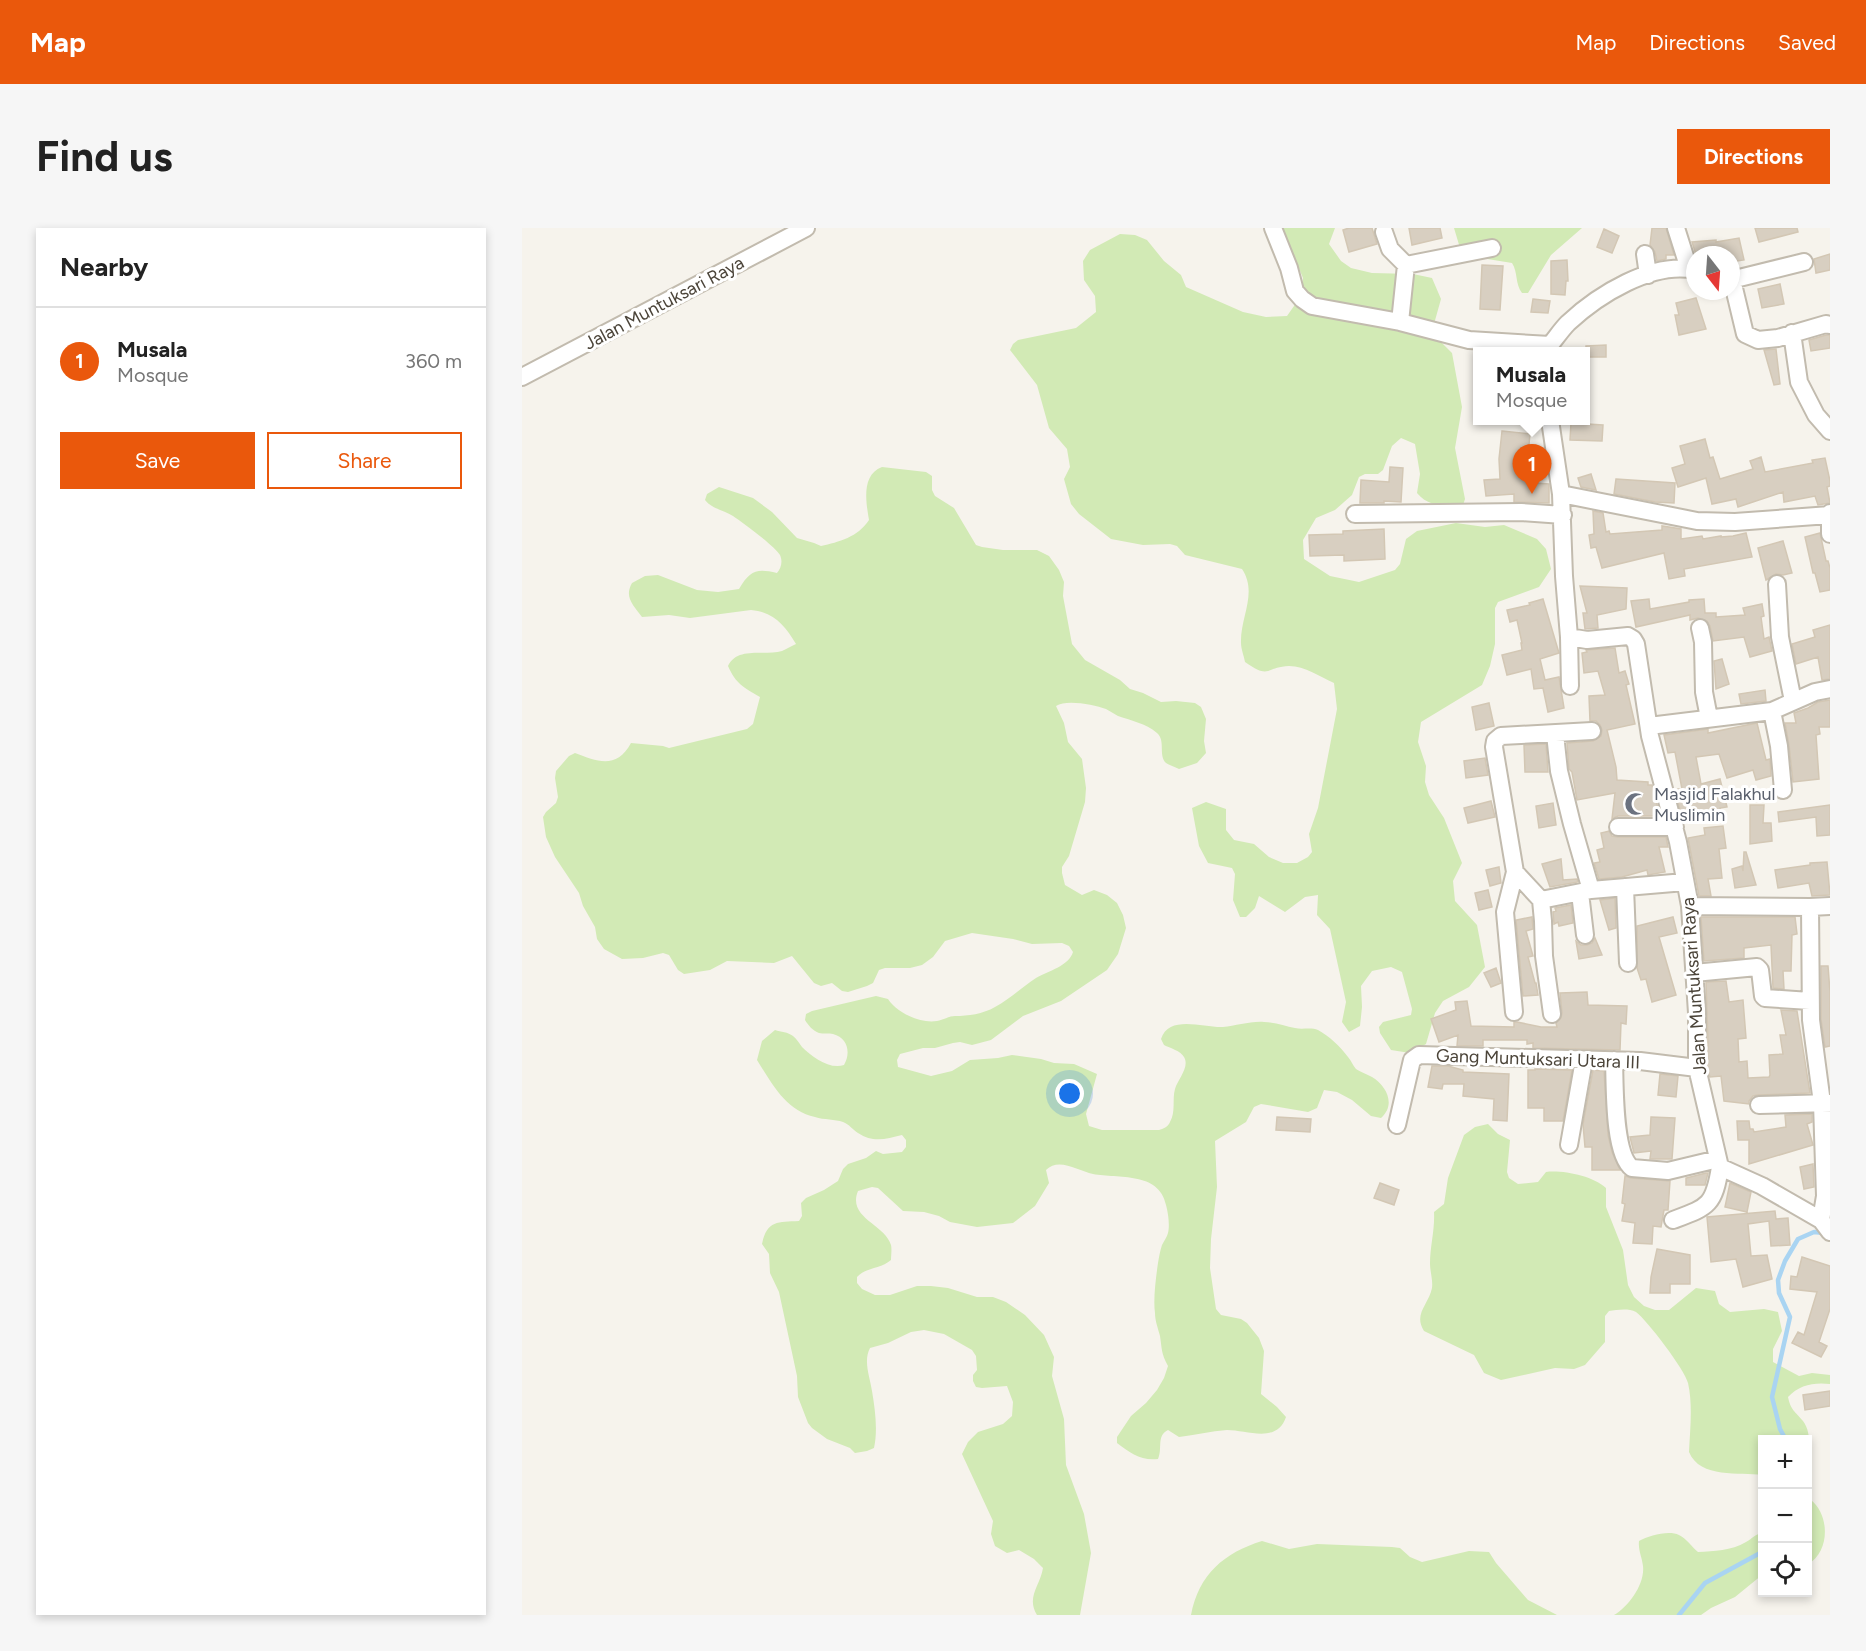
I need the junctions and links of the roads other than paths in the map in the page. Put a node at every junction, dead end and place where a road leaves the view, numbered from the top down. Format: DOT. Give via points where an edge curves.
graph roads {
  1 [pos="806,228"];
  2 [pos="1272,228"];
  3 [pos="1676,228"];
  4 [pos="1384,232"];
  5 [pos="1492,248"];
  6 [pos="1645,254"];
  7 [pos="1686,254"];
  8 [pos="1804,262"];
  9 [pos="1406,265"];
  10 [pos="1686,270"];
  11 [pos="1648,275"];
  12 [pos="1740,280"];
  13 [pos="1737,300"];
  14 [pos="1400,322"];
  15 [pos="1830,325"];
  16 [pos="1792,333"];
  17 [pos="1540,347"];
  18 [pos="1551,347"];
  19 [pos="522,377"];
  20 [pos="1551,425"];
  21 [pos="1830,431"];
  22 [pos="1561,494"];
  23 [pos="1354,514"];
  24 [pos="1830,514"];
  25 [pos="1563,516"];
  26 [pos="1830,534"];
  27 [pos="1777,584"];
  28 [pos="1700,628"];
  29 [pos="1569,637"];
  30 [pos="1570,686"];
  31 [pos="1830,689"];
  32 [pos="1793,701"];
  33 [pos="1772,711"];
  34 [pos="1709,718"];
  35 [pos="1648,726"];
  36 [pos="1592,731"];
  37 [pos="1555,734"];
  38 [pos="1783,790"];
  39 [pos="1618,827"];
  40 [pos="1675,827"];
  41 [pos="1515,872"];
  42 [pos="1686,882"];
  43 [pos="1625,887"];
  44 [pos="1586,891"];
  45 [pos="1541,900"];
  46 [pos="1690,906"];
  47 [pos="1830,906"];
  48 [pos="1810,907"];
  49 [pos="1585,935"];
  50 [pos="1628,963"];
  51 [pos="1694,973"];
  52 [pos="1810,1000"];
  53 [pos="1514,1012"];
  54 [pos="1552,1014"];
  55 [pos="1584,1059"];
  56 [pos="1614,1060"];
  57 [pos="1697,1068"];
  58 [pos="1826,1103"];
  59 [pos="1759,1105"];
  60 [pos="1397,1125"];
  61 [pos="1569,1145"];
  62 [pos="1719,1163"];
  63 [pos="1673,1220"];
  64 [pos="1825,1226"];
  1 -- 19 [label="street, Jalan Muntuksari Raya"];
  2 -- 14 [label="street" via="1295,291 1302,299 1312,306"];
  3 -- 7 [label="street"];
  4 -- 9 [label="street" via="1390,249"];
  5 -- 9 [label="street"];
  6 -- 11 [label="street"];
  8 -- 12 [label="street"];
  9 -- 14 [label="street"];
  10 -- 11 [label="street"];
  11 -- 18 [label="street" via="1618,286 1588,306 1566,325"];
  13 -- 16 [label="street" via="1745,334 1758,340"];
  14 -- 17 [label="street" via="1469,340"];
  15 -- 16 [label="street"];
  16 -- 21 [label="street" via="1799,382 1816,415"];
  20 -- 22 [label="street"];
  22 -- 24 [label="street" via="1697,521"];
  22 -- 25 [label="street"];
  23 -- 25 [label="street" via="1521,512"];
  24 -- 26 [label="street"];
  25 -- 29 [label="street"];
  27 -- 32 [label="street" via="1780,637"];
  28 -- 34 [label="street"];
  29 -- 30 [label="street"];
  29 -- 35 [label="street, Jalan Muntuksari Raya" via="1633,639"];
  31 -- 32 [label="street"];
  32 -- 33 [label="street"];
  33 -- 34 [label="street"];
  33 -- 38 [label="street"];
  34 -- 35 [label="street"];
  35 -- 40 [label="street, Jalan Muntuksari Raya"];
  36 -- 37 [label="street"];
  37 -- 41 [label="street" via="1501,736 1495,741"];
  37 -- 44 [label="street" via="1559,771"];
  39 -- 40 [label="street"];
  40 -- 42 [label="street, Jalan Muntuksari Raya"];
  41 -- 45 [label="street"];
  41 -- 53 [label="street" via="1505,912"];
  42 -- 43 [label="street"];
  42 -- 46 [label="street, Jalan Muntuksari Raya"];
  43 -- 44 [label="street"];
  43 -- 50 [label="street"];
  44 -- 45 [label="street"];
  44 -- 49 [label="street"];
  45 -- 54 [label="street"];
  46 -- 48 [label="street"];
  46 -- 51 [label="street, Jalan Muntuksari Raya"];
  47 -- 48 [label="street"];
  48 -- 52 [label="street"];
  51 -- 52 [label="street" via="1757,968 1765,998"];
  51 -- 57 [label="street, Jalan Muntuksari Raya"];
  52 -- 58 [label="street"];
  55 -- 56 [label="street, Gang Muntuksari Utara III"];
  55 -- 60 [label="street, Gang Muntuksari Utara III" via="1419,1056 1412,1060"];
  55 -- 61 [label="street"];
  56 -- 57 [label="street, Gang Muntuksari Utara III"];
  56 -- 62 [label="street" via="1619,1139 1628,1165 1668,1171"];
  57 -- 62 [label="street, Jalan Muntuksari Raya"];
  58 -- 59 [label="street"];
  58 -- 64 [label="street"];
  62 -- 63 [label="street" via="1716,1189 1707,1205"];
  62 -- 64 [label="street"];
}
